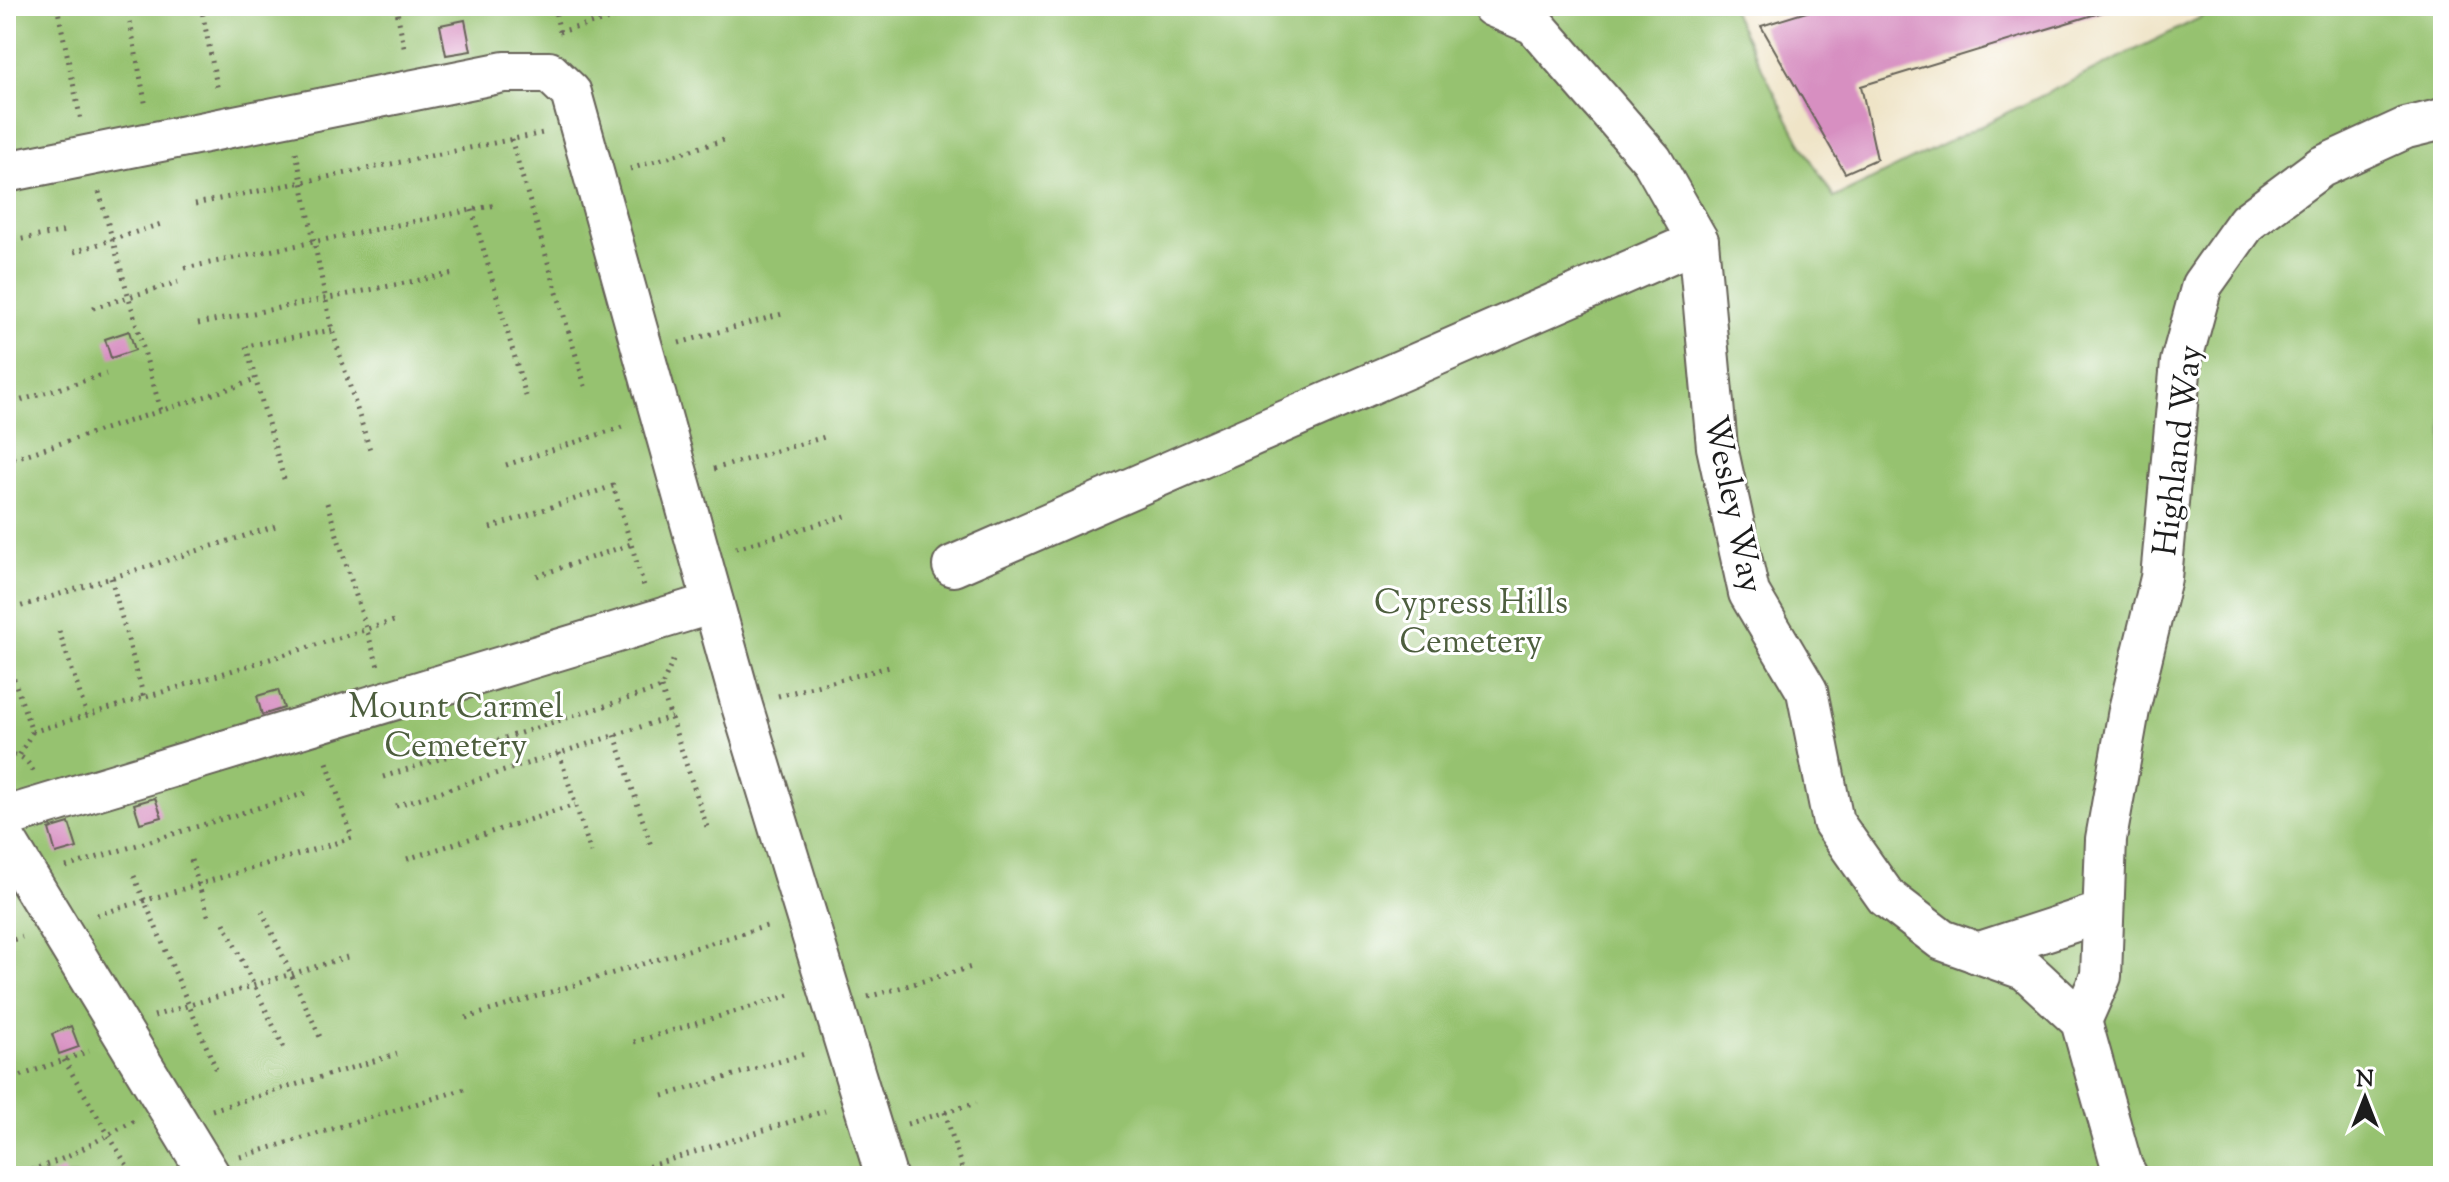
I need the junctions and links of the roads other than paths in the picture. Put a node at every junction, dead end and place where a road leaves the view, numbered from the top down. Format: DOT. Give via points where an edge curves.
graph roads {
  1 [pos="1492,6"];
  2 [pos="1526,15"];
  3 [pos="2443,119"];
  4 [pos="6,172"];
  5 [pos="1698,241"];
  6 [pos="953,566"];
  7 [pos="704,606"];
  8 [pos="6,817"];
  9 [pos="6,841"];
  10 [pos="2103,912"];
  11 [pos="1977,953"];
  12 [pos="2081,1021"];
  13 [pos="866,1119"];
  14 [pos="207,1172"];
  15 [pos="857,1176"];
  16 [pos="886,1176"];
  17 [pos="2127,1176"];
  1 -- 2 [label="lane, Wesley Way"];
  2 -- 5 [label="lane, Wesley Way" via="1652,160"];
  3 -- 10 [label="lane, Highland Way" via="2406,128 2321,167 2247,222 2202,285 2181,362 2161,578 2129,710 2106,839"];
  4 -- 7 [label="lane" via="504,72 549,72 571,93 700,558"];
  5 -- 6 [label="lane"];
  5 -- 11 [label="lane, Wesley Way" via="1717,447 1749,593 1807,691 1833,822 1886,897 1942,940"];
  7 -- 8 [label="lane"];
  7 -- 13 [label="lane" via="742,706"];
  9 -- 14 [label="lane" via="58,927 104,1038 171,1112"];
  10 -- 11 [label="lane"];
  10 -- 12 [label="lane, Highland Way" via="2101,976"];
  11 -- 12 [label="lane, Wesley Way" via="2026,970"];
  12 -- 17 [label="lane"];
  13 -- 15 [label="lane"];
  13 -- 16 [label="lane"];
}
